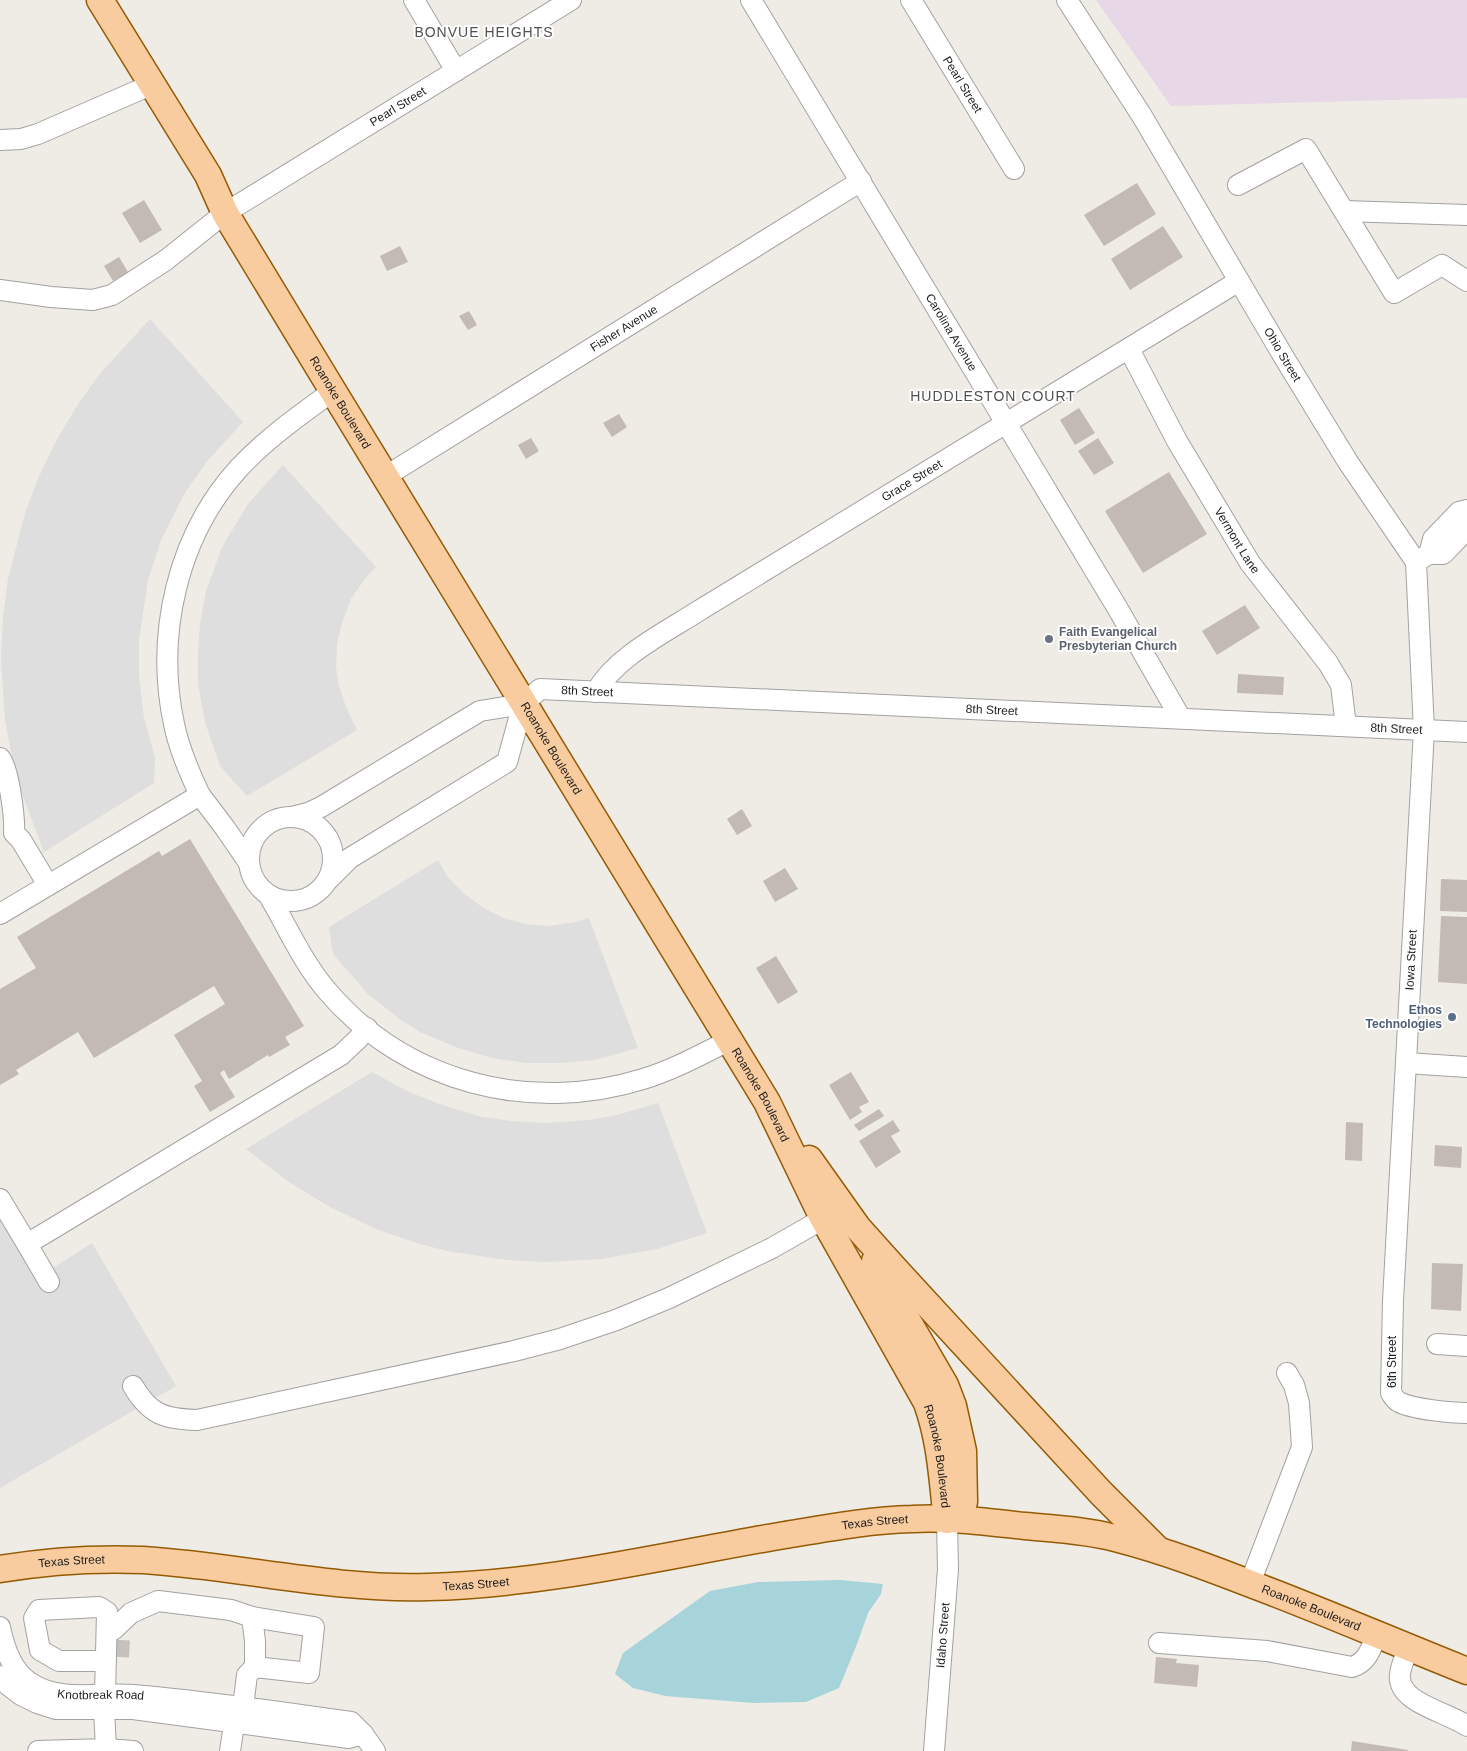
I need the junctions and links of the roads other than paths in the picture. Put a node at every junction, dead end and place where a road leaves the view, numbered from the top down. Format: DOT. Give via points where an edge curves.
graph roads {
  1 [pos="100,0"];
  2 [pos="414,0"];
  3 [pos="571,0"];
  4 [pos="751,0"];
  5 [pos="911,0"];
  6 [pos="1067,0"];
  7 [pos="456,71"];
  8 [pos="153,84"];
  9 [pos="0,140"];
  10 [pos="1014,169"];
  11 [pos="861,181"];
  12 [pos="1238,185"];
  13 [pos="1344,211"];
  14 [pos="225,213"];
  15 [pos="1467,215"];
  16 [pos="1467,264"];
  17 [pos="1442,265"];
  18 [pos="1239,281"];
  19 [pos="1467,281"];
  20 [pos="0,290"];
  21 [pos="1128,349"];
  22 [pos="333,392"];
  23 [pos="1007,424"];
  24 [pos="386,476"];
  25 [pos="1467,510"];
  26 [pos="1467,529"];
  27 [pos="1423,558"];
  28 [pos="596,692"];
  29 [pos="524,704"];
  30 [pos="1180,717"];
  31 [pos="1346,726"];
  32 [pos="1424,730"];
  33 [pos="1467,732"];
  34 [pos="0,758"];
  35 [pos="200,795"];
  36 [pos="291,817"];
  37 [pos="7,828"];
  38 [pos="249,863"];
  39 [pos="329,879"];
  40 [pos="48,885"];
  41 [pos="270,896"];
  42 [pos="0,914"];
  43 [pos="367,1028"];
  44 [pos="730,1040"];
  45 [pos="1406,1063"];
  46 [pos="1467,1067"];
  47 [pos="0,1199"];
  48 [pos="842,1218"];
  49 [pos="27,1244"];
  50 [pos="50,1282"];
  51 [pos="1392,1311"];
  52 [pos="1437,1344"];
  53 [pos="1467,1346"];
  54 [pos="1287,1373"];
  55 [pos="133,1386"];
  56 [pos="1467,1413"];
  57 [pos="947,1520"];
  58 [pos="1158,1550"];
  59 [pos="0,1568"];
  60 [pos="1250,1583"];
  61 [pos="252,1617"];
  62 [pos="0,1627"];
  63 [pos="1377,1634"];
  64 [pos="1159,1643"];
  65 [pos="1408,1648"];
  66 [pos="255,1668"];
  67 [pos="1467,1671"];
  68 [pos="0,1676"];
  69 [pos="104,1702"];
  70 [pos="238,1712"];
  71 [pos="1467,1726"];
  72 [pos="107,1750"];
  73 [pos="38,1751"];
  74 [pos="133,1751"];
  75 [pos="230,1751"];
  76 [pos="375,1751"];
  77 [pos="934,1751"];
  1 -- 8 [label="main road, Roanoke Boulevard"];
  2 -- 7 [label="street"];
  3 -- 7 [label="street, Pearl Street"];
  4 -- 11 [label="street, Carolina Avenue"];
  5 -- 10 [label="street, Pearl Street"];
  6 -- 18 [label="street, Ohio Street" via="1142,116"];
  7 -- 14 [label="street, Pearl Street"];
  8 -- 9 [label="street" via="38,134"];
  8 -- 14 [label="main road, Roanoke Boulevard" via="208,175"];
  11 -- 23 [label="street, Carolina Avenue"];
  11 -- 24 [label="street, Fisher Avenue"];
  12 -- 13 [label="street" via="1306,150"];
  13 -- 15 [label="street"];
  13 -- 17 [label="street" via="1394,293"];
  14 -- 20 [label="street, Pearl Street" via="166,260 112,295 93,300"];
  14 -- 22 [label="main road, Roanoke Boulevard"];
  16 -- 17 [label="street"];
  17 -- 19 [label="street"];
  18 -- 21 [label="street, Grace Street"];
  18 -- 27 [label="street, Ohio Street" via="1348,462"];
  21 -- 23 [label="street, Grace Street"];
  21 -- 31 [label="street, Vermont Lane" via="1177,441 1250,563 1328,662 1341,685"];
  22 -- 24 [label="main road, Roanoke Boulevard"];
  22 -- 35 [label="street" via="289,422 239,468 204,517 179,577 170,614 167,670 174,726"];
  23 -- 28 [label="street, Grace Street" via="621,661"];
  23 -- 30 [label="street, Carolina Avenue"];
  24 -- 29 [label="main road, Roanoke Boulevard"];
  25 -- 27 [label="street" via="1459,512 1433,539"];
  26 -- 27 [label="street" via="1443,554"];
  27 -- 32 [label="street"];
  28 -- 29 [label="street, 8th Street" via="540,689"];
  28 -- 30 [label="street, 8th Street"];
  29 -- 36 [label="street" via="480,711 321,807"];
  29 -- 39 [label="street" via="507,762 350,858"];
  29 -- 44 [label="main road, Roanoke Boulevard"];
  30 -- 31 [label="street, 8th Street"];
  31 -- 32 [label="street, 8th Street"];
  32 -- 33 [label="street, 8th Street"];
  32 -- 45 [label="street, Iowa Street"];
  34 -- 37 [label="street" via="6,769 15,824"];
  35 -- 38 [label="street"];
  35 -- 40 [label="street"];
  36 -- 38 [label="street" via="277,819 264,826 250,849"];
  36 -- 39 [label="street" via="306,819 328,838 333,851"];
  37 -- 40 [label="street" via="21,840"];
  38 -- 41 [label="street" via="255,882"];
  39 -- 41 [label="street" via="320,891 296,902"];
  40 -- 42 [label="street"];
  41 -- 43 [label="street" via="318,979"];
  43 -- 44 [label="street" via="409,1058 454,1077 508,1091 548,1094 590,1091 643,1079"];
  43 -- 49 [label="street" via="341,1055"];
  44 -- 48 [label="main road, Roanoke Boulevard"];
  45 -- 46 [label="street"];
  45 -- 51 [label="street, Iowa Street"];
  47 -- 49 [label="street"];
  48 -- 55 [label="street" via="616,1320 514,1351 197,1420 157,1412 148,1407"];
  48 -- 57 [label="main road, Roanoke Boulevard" via="935,1425"];
  48 -- 57 [label="main road, Roanoke Boulevard" via="885,1282 945,1386 953,1406 964,1451 964,1502"];
  48 -- 58 [label="main road"];
  49 -- 50 [label="street"];
  51 -- 56 [label="street, 6th Street" via="1391,1393 1394,1398 1420,1407"];
  52 -- 53 [label="street"];
  54 -- 60 [label="street" via="1299,1403 1302,1447"];
  57 -- 58 [label="main road, Roanoke Boulevard" via="1080,1531"];
  57 -- 59 [label="main road, Texas Street" via="913,1518 856,1524 553,1577 459,1586 372,1586 139,1560 55,1561"];
  57 -- 77 [label="street, Idaho Street" via="948,1569"];
  58 -- 60 [label="main road, Roanoke Boulevard"];
  60 -- 63 [label="main road, Roanoke Boulevard"];
  61 -- 66 [label="street"];
  61 -- 66 [label="street" via="314,1627 308,1673"];
  61 -- 69 [label="street" via="231,1610 158,1601 131,1613 112,1648"];
  62 -- 69 [label="street, Knotbreak Road" via="12,1664 28,1682 53,1694"];
  63 -- 64 [label="street" via="1366,1658 1352,1667 1267,1651"];
  63 -- 65 [label="main road, Roanoke Boulevard"];
  65 -- 67 [label="main road, Roanoke Boulevard"];
  65 -- 71 [label="street" via="1400,1674 1404,1692"];
  66 -- 70 [label="street" via="246,1675"];
  68 -- 69 [label="street, Knotbreak Road" via="21,1695 56,1709"];
  69 -- 70 [label="street, Knotbreak Road" via="133,1710"];
  69 -- 72 [label="street"];
  70 -- 75 [label="street"];
  70 -- 76 [label="street, Knotbreak Road" via="349,1738 363,1734"];
  72 -- 73 [label="street"];
  72 -- 74 [label="street"];
}
